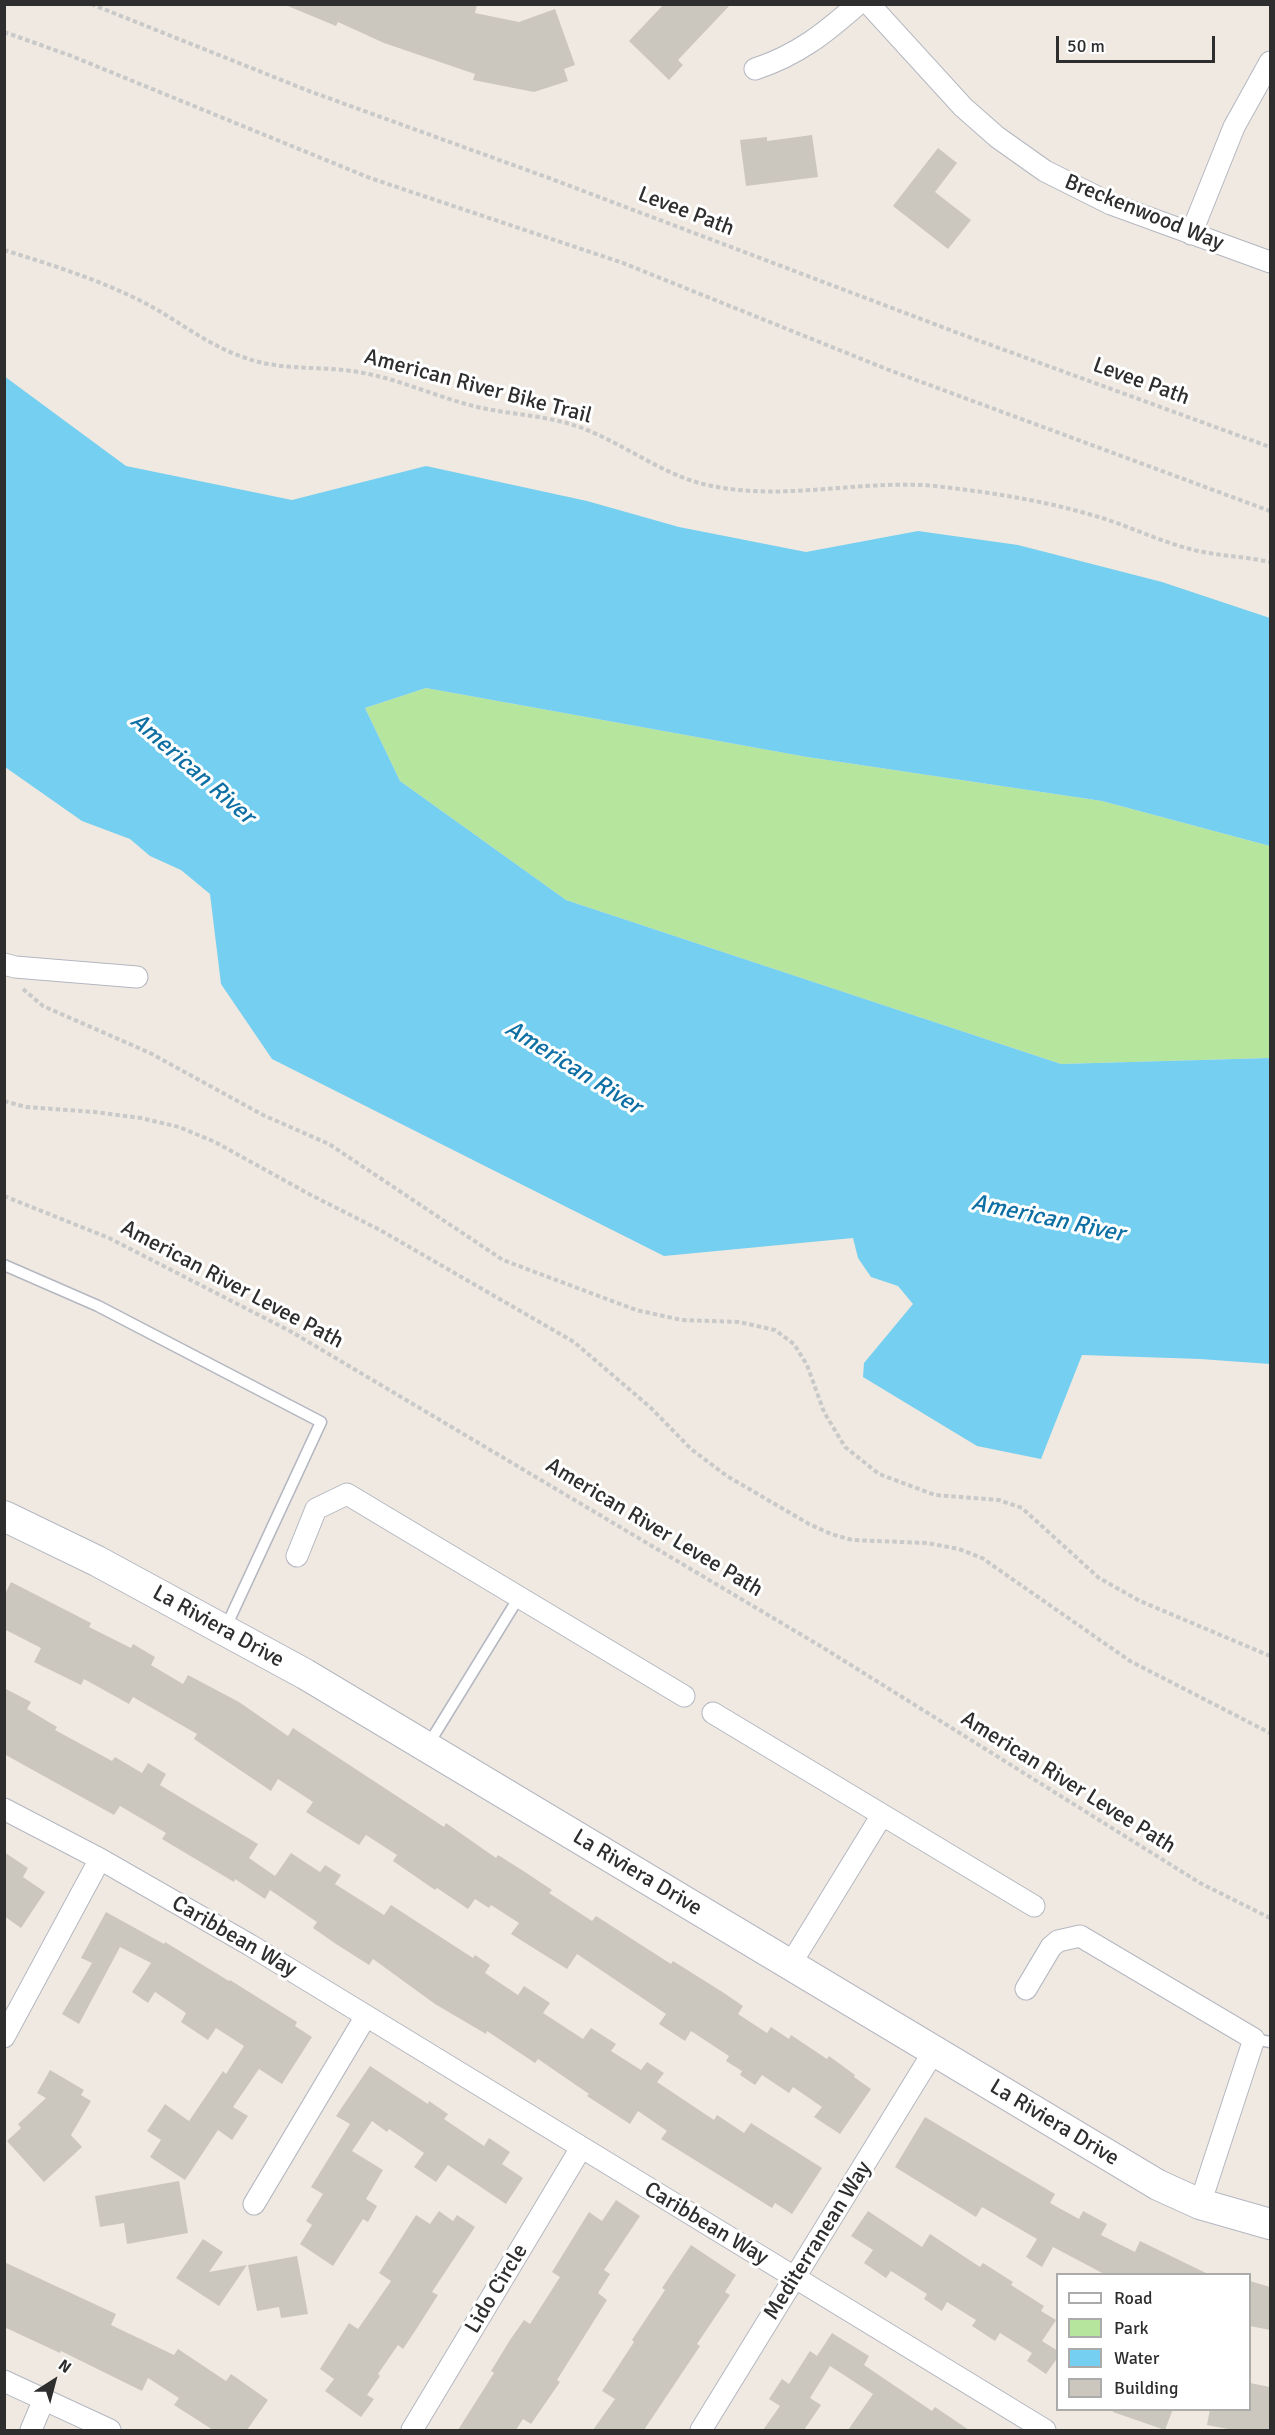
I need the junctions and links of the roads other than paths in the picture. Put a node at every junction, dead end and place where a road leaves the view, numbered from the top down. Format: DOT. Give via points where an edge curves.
graph roads {
  1 [pos="858,4"];
  2 [pos="869,4"];
  3 [pos="1270,63"];
  4 [pos="755,69"];
  5 [pos="1191,234"];
  6 [pos="1270,262"];
  7 [pos="4,964"];
  8 [pos="137,977"];
  9 [pos="4,1265"];
  10 [pos="4,1516"];
  11 [pos="297,1556"];
  12 [pos="519,1597"];
  13 [pos="225,1629"];
  14 [pos="684,1696"];
  15 [pos="713,1713"];
  16 [pos="426,1747"];
  17 [pos="4,1809"];
  18 [pos="882,1815"];
  19 [pos="100,1859"];
  20 [pos="1034,1906"];
  21 [pos="790,1965"];
  22 [pos="1026,1989"];
  23 [pos="366,2016"];
  24 [pos="4,2037"];
  25 [pos="1262,2040"];
  26 [pos="934,2052"];
  27 [pos="582,2148"];
  28 [pos="254,2204"];
  29 [pos="1200,2204"];
  30 [pos="1270,2224"];
  31 [pos="795,2278"];
  32 [pos="4,2381"];
  33 [pos="44,2399"];
  34 [pos="31,2430"];
  35 [pos="110,2430"];
  36 [pos="412,2430"];
  37 [pos="701,2430"];
  38 [pos="1046,2430"];
  1 -- 4 [label="street" via="796,53"];
  2 -- 5 [label="street, Breckenwood Way" via="963,107 996,137 1045,171 1088,194"];
  3 -- 5 [label="street" via="1234,127"];
  5 -- 6 [label="street, Breckenwood Way"];
  7 -- 8 [label="street"];
  9 -- 13 [label="lane" via="98,1306 321,1422"];
  10 -- 13 [label="street, La Riviera Drive"];
  11 -- 12 [label="street" via="316,1509 347,1494"];
  12 -- 14 [label="street"];
  12 -- 16 [label="lane"];
  13 -- 16 [label="street, La Riviera Drive"];
  15 -- 18 [label="street"];
  16 -- 21 [label="street, La Riviera Drive"];
  17 -- 19 [label="street, Caribbean Way"];
  18 -- 20 [label="street"];
  18 -- 21 [label="street"];
  19 -- 23 [label="street, Caribbean Way"];
  19 -- 24 [label="street"];
  21 -- 26 [label="street, La Riviera Drive"];
  22 -- 25 [label="street" via="1058,1941 1080,1936"];
  23 -- 27 [label="street, Caribbean Way"];
  23 -- 28 [label="street"];
  25 -- 29 [label="street"];
  26 -- 29 [label="street, La Riviera Drive" via="1158,2185"];
  26 -- 31 [label="street, Mediterranean Way"];
  27 -- 31 [label="street, Caribbean Way"];
  27 -- 36 [label="street, Lido Circle"];
  29 -- 30 [label="street, La Riviera Drive"];
  31 -- 37 [label="street, Mediterranean Way"];
  31 -- 38 [label="street, Caribbean Way"];
  32 -- 33 [label="street"];
  33 -- 34 [label="street"];
  33 -- 35 [label="street"];
}
